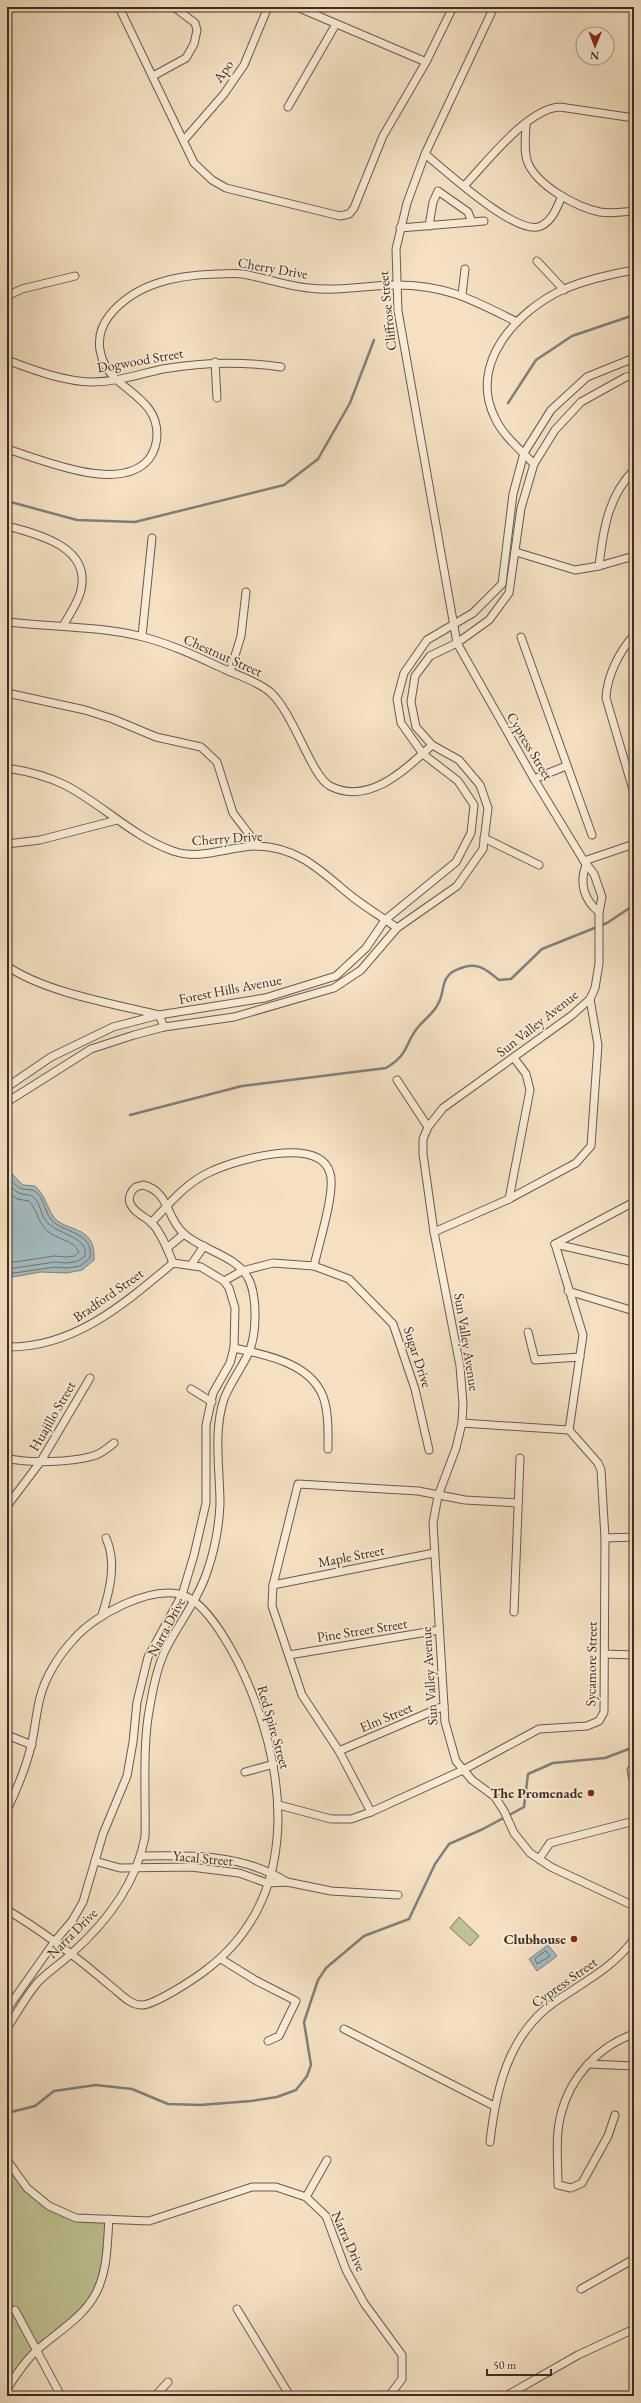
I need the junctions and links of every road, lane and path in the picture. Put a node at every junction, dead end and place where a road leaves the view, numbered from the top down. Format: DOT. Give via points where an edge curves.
graph roads {
  1 [pos="119,7"];
  2 [pos="174,7"];
  3 [pos="268,7"];
  4 [pos="297,7"];
  5 [pos="453,7"];
  6 [pos="494,7"];
  7 [pos="336,24"];
  8 [pos="426,62"];
  9 [pos="153,76"];
  10 [pos="288,107"];
  11 [pos="634,118"];
  12 [pos="526,123"];
  13 [pos="184,140"];
  14 [pos="425,154"];
  15 [pos="465,186"];
  16 [pos="562,196"];
  17 [pos="634,211"];
  18 [pos="484,221"];
  19 [pos="472,222"];
  20 [pos="429,226"];
  21 [pos="400,228"];
  22 [pos="537,260"];
  23 [pos="465,269"];
  24 [pos="634,270"];
  25 [pos="75,276"];
  26 [pos="396,285"];
  27 [pos="564,290"];
  28 [pos="462,295"];
  29 [pos="7,296"];
  30 [pos="516,322"];
  31 [pos="634,358"];
  32 [pos="7,360"];
  33 [pos="216,362"];
  34 [pos="281,367"];
  35 [pos="634,375"];
  36 [pos="116,380"];
  37 [pos="217,398"];
  38 [pos="7,449"];
  39 [pos="524,453"];
  40 [pos="534,464"];
  41 [pos="634,470"];
  42 [pos="7,526"];
  43 [pos="152,538"];
  44 [pos="516,552"];
  45 [pos="634,556"];
  46 [pos="598,566"];
  47 [pos="246,592"];
  48 [pos="7,622"];
  49 [pos="63,626"];
  50 [pos="453,627"];
  51 [pos="634,635"];
  52 [pos="142,636"];
  53 [pos="521,637"];
  54 [pos="457,643"];
  55 [pos="230,672"];
  56 [pos="7,694"];
  57 [pos="432,745"];
  58 [pos="423,754"];
  59 [pos="566,766"];
  60 [pos="7,768"];
  61 [pos="534,779"];
  62 [pos="632,779"];
  63 [pos="634,792"];
  64 [pos="117,820"];
  65 [pos="592,835"];
  66 [pos="484,838"];
  67 [pos="7,844"];
  68 [pos="634,844"];
  69 [pos="258,846"];
  70 [pos="585,863"];
  71 [pos="539,865"];
  72 [pos="599,912"];
  73 [pos="385,920"];
  74 [pos="397,928"];
  75 [pos="7,966"];
  76 [pos="590,998"];
  77 [pos="159,1015"];
  78 [pos="164,1028"];
  79 [pos="514,1058"];
  80 [pos="397,1080"];
  81 [pos="7,1087"];
  82 [pos="7,1102"];
  83 [pos="428,1127"];
  84 [pos="509,1199"];
  85 [pos="168,1205"];
  86 [pos="632,1206"];
  87 [pos="151,1223"];
  88 [pos="434,1232"];
  89 [pos="184,1234"];
  90 [pos="555,1244"];
  91 [pos="204,1246"];
  92 [pos="167,1248"];
  93 [pos="634,1262"];
  94 [pos="172,1263"];
  95 [pos="191,1265"];
  96 [pos="314,1266"];
  97 [pos="242,1271"];
  98 [pos="224,1281"];
  99 [pos="568,1291"];
  100 [pos="634,1311"];
  101 [pos="528,1332"];
  102 [pos="7,1347"];
  103 [pos="234,1348"];
  104 [pos="250,1351"];
  105 [pos="580,1357"];
  106 [pos="90,1378"];
  107 [pos="191,1390"];
  108 [pos="212,1402"];
  109 [pos="462,1423"];
  110 [pos="569,1430"];
  111 [pos="114,1443"];
  112 [pos="328,1449"];
  113 [pos="429,1450"];
  114 [pos="7,1458"];
  115 [pos="520,1458"];
  116 [pos="41,1461"];
  117 [pos="438,1496"];
  118 [pos="518,1503"];
  119 [pos="7,1506"];
  120 [pos="634,1537"];
  121 [pos="106,1538"];
  122 [pos="605,1538"];
  123 [pos="434,1553"];
  124 [pos="273,1585"];
  125 [pos="182,1595"];
  126 [pos="195,1602"];
  127 [pos="514,1612"];
  128 [pos="102,1615"];
  129 [pos="439,1630"];
  130 [pos="605,1654"];
  131 [pos="289,1655"];
  132 [pos="634,1655"];
  133 [pos="444,1706"];
  134 [pos="7,1735"];
  135 [pos="32,1745"];
  136 [pos="339,1751"];
  137 [pos="274,1764"];
  138 [pos="463,1770"];
  139 [pos="631,1770"];
  140 [pos="245,1772"];
  141 [pos="634,1783"];
  142 [pos="279,1805"];
  143 [pos="7,1810"];
  144 [pos="371,1812"];
  145 [pos="634,1821"];
  146 [pos="141,1856"];
  147 [pos="539,1859"];
  148 [pos="95,1861"];
  149 [pos="136,1868"];
  150 [pos="271,1872"];
  151 [pos="288,1882"];
  152 [pos="267,1883"];
  153 [pos="398,1895"];
  154 [pos="634,1906"];
  155 [pos="7,1910"];
  156 [pos="634,1939"];
  157 [pos="55,1941"];
  158 [pos="72,1953"];
  159 [pos="221,1959"];
  160 [pos="7,2009"];
  161 [pos="7,2028"];
  162 [pos="344,2029"];
  163 [pos="634,2034"];
  164 [pos="268,2041"];
  165 [pos="588,2064"];
  166 [pos="634,2066"];
  167 [pos="494,2106"];
  168 [pos="615,2115"];
  169 [pos="490,2142"];
  170 [pos="7,2160"];
  171 [pos="326,2160"];
  172 [pos="306,2197"];
  173 [pos="109,2219"];
  174 [pos="634,2259"];
  175 [pos="581,2289"];
  176 [pos="236,2309"];
  177 [pos="15,2310"];
  178 [pos="634,2329"];
  179 [pos="36,2350"];
  180 [pos="168,2382"];
  181 [pos="7,2389"];
  182 [pos="61,2396"];
  183 [pos="155,2396"];
  184 [pos="290,2396"];
  185 [pos="389,2396"];
  186 [pos="506,2396"];
  1 -- 9 [label="street"];
  2 -- 9 [label="street" via="195,23 197,30 194,44 186,58"];
  3 -- 13 [label="street, Apo" via="244,65 224,94"];
  4 -- 7 [label="street"];
  5 -- 8 [label="street"];
  6 -- 14 [label="street, Cliffrose Street"];
  7 -- 8 [label="street"];
  7 -- 10 [label="street"];
  8 -- 13 [label="street" via="383,136 354,208 345,216 222,186 194,163"];
  9 -- 13 [label="street"];
  11 -- 12 [label="street" via="555,107 542,111"];
  12 -- 15 [label="street"];
  12 -- 16 [label="street" via="528,162 537,176"];
  14 -- 15 [label="street"];
  14 -- 21 [label="street, Cliffrose Street"];
  15 -- 16 [label="street" via="508,218 532,228 548,221"];
  16 -- 17 [label="street" via="601,212"];
  18 -- 19 [label="street"];
  19 -- 20 [label="street"];
  19 -- 20 [label="street" via="468,212 438,191 433,202"];
  20 -- 21 [label="street"];
  21 -- 26 [label="street, Cliffrose Street" via="396,249"];
  22 -- 27 [label="street"];
  23 -- 28 [label="street"];
  24 -- 27 [label="street"];
  25 -- 29 [label="street" via="22,289"];
  26 -- 28 [label="street, Cherry Drive" via="431,288"];
  26 -- 36 [label="street, Cherry Drive" via="310,288 241,274 191,275 152,285 127,298 102,327 98,341 101,357"];
  26 -- 50 [label="street, Cliffrose Street" via="408,376"];
  27 -- 30 [label="street"];
  28 -- 30 [label="street, Cherry Drive"];
  30 -- 39 [label="street" via="493,354 487,371 487,386 489,404 495,420"];
  31 -- 39 [label="street, Forest Hills Avenue" via="587,377 551,410"];
  32 -- 36 [label="street, Dogwood Street" via="52,376 72,380"];
  33 -- 34 [label="street, Dogwood Street" via="246,362"];
  33 -- 36 [label="street, Dogwood Street" via="168,368"];
  33 -- 37 [label="street"];
  35 -- 40 [label="street, Forest Hills Avenue" via="626,376 581,402 555,430"];
  36 -- 38 [label="street, Cherry Drive" via="130,388 150,408 157,422 157,442 149,458 135,471 114,476 83,471"];
  39 -- 40 [label="street"];
  39 -- 50 [label="street, Forest Hills Avenue" via="513,494 502,584 473,613"];
  40 -- 44 [label="street, Forest Hills Avenue" via="521,508"];
  41 -- 46 [label="street" via="623,481 605,521"];
  42 -- 49 [label="street" via="56,541 77,562 81,575 81,590"];
  43 -- 52 [label="street"];
  44 -- 46 [label="street" via="575,570"];
  44 -- 54 [label="street, Forest Hills Avenue" via="509,593 489,620"];
  45 -- 46 [label="street"];
  47 -- 55 [label="street" via="241,636"];
  48 -- 49 [label="street, Chestnut Street"];
  49 -- 52 [label="street, Chestnut Street"];
  50 -- 54 [label="street, Cliffrose Street"];
  50 -- 58 [label="street, Forest Hills Avenue" via="427,640 404,673 398,699 401,724"];
  51 -- 62 [label="street" via="627,643 606,683 606,698"];
  52 -- 55 [label="street, Chestnut Street"];
  53 -- 59 [label="street"];
  54 -- 57 [label="street, Forest Hills Avenue" via="430,656 415,676 411,702 416,727"];
  54 -- 61 [label="street, Cypress Street"];
  55 -- 58 [label="street, Chestnut Street" via="270,692 290,716 318,774 329,785 346,791 366,790 384,784 400,774"];
  56 -- 69 [label="street" via="85,710 156,737 201,746 217,762 233,813"];
  57 -- 58 [label="street, Chestnut Street"];
  57 -- 66 [label="street, Forest Hills Avenue" via="459,760 480,785 488,808"];
  58 -- 73 [label="street, Forest Hills Avenue" via="458,781 474,805 471,833 456,862"];
  59 -- 61 [label="street"];
  59 -- 65 [label="street"];
  60 -- 64 [label="street, Cherry Drive" via="64,784"];
  61 -- 70 [label="street, Cypress Street"];
  62 -- 63 [label="street"];
  64 -- 67 [label="street" via="40,840"];
  64 -- 69 [label="street, Cherry Drive" via="173,850 190,854"];
  66 -- 71 [label="street"];
  66 -- 74 [label="street, Forest Hills Avenue" via="483,849 457,886"];
  68 -- 70 [label="street"];
  69 -- 73 [label="street, Cherry Drive" via="288,852 310,862"];
  70 -- 72 [label="street, Sun Valley Avenue" via="594,874 601,893"];
  70 -- 72 [label="street" via="582,877 586,895 589,903"];
  72 -- 76 [label="street, Sun Valley Avenue" via="597,977"];
  73 -- 74 [label="street, Cherry Drive"];
  73 -- 77 [label="street, Forest Hills Avenue" via="366,948 336,976 265,998"];
  74 -- 78 [label="street, Forest Hills Avenue" via="361,970 334,988 234,1017"];
  75 -- 77 [label="street" via="20,975 87,998"];
  76 -- 79 [label="street, Sun Valley Avenue" via="571,1016"];
  76 -- 84 [label="street" via="598,1045 591,1146 576,1163"];
  77 -- 78 [label="street"];
  77 -- 81 [label="street, Forest Hills Avenue" via="113,1027 51,1058"];
  78 -- 82 [label="street, Forest Hills Avenue" via="91,1049"];
  79 -- 83 [label="street, Sun Valley Avenue" via="443,1108"];
  79 -- 84 [label="street" via="526,1074 530,1090"];
  80 -- 83 [label="street"];
  83 -- 88 [label="street, Sun Valley Avenue" via="423,1139 423,1154"];
  84 -- 88 [label="street"];
  85 -- 87 [label="street"];
  85 -- 87 [label="street" via="158,1192 149,1186 143,1185 132,1191 130,1203 134,1210"];
  85 -- 89 [label="street" via="174,1221"];
  85 -- 96 [label="street" via="208,1173 231,1165 263,1156 298,1153 313,1156 325,1162 331,1174 331,1191"];
  86 -- 90 [label="street"];
  87 -- 92 [label="street"];
  88 -- 109 [label="street, Sun Valley Avenue" via="460,1366"];
  89 -- 91 [label="street, Narra Drive"];
  89 -- 92 [label="street"];
  90 -- 93 [label="street"];
  90 -- 99 [label="street"];
  91 -- 95 [label="street"];
  91 -- 97 [label="street, Narra Drive"];
  92 -- 94 [label="street"];
  94 -- 95 [label="street"];
  94 -- 102 [label="street, Bradford Street" via="135,1295 72,1335 48,1344"];
  95 -- 98 [label="street" via="213,1273"];
  96 -- 97 [label="street, Sugar Drive" via="273,1263"];
  96 -- 113 [label="street, Sugar Drive" via="349,1279 393,1324 416,1389"];
  97 -- 98 [label="street, Sugar Drive"];
  97 -- 104 [label="street, Narra Drive" via="250,1281 254,1300"];
  98 -- 103 [label="street, Narra Drive" via="230,1288 235,1308"];
  99 -- 100 [label="street"];
  99 -- 105 [label="street" via="584,1334"];
  101 -- 105 [label="street" via="535,1360"];
  103 -- 104 [label="street"];
  103 -- 108 [label="street, Narra Drive"];
  104 -- 112 [label="street" via="292,1365 306,1374 318,1387 328,1415"];
  104 -- 126 [label="street, Narra Drive" via="224,1399 218,1430 220,1506 208,1570"];
  105 -- 110 [label="street"];
  106 -- 116 [label="street, Huajillo Street"];
  107 -- 108 [label="street"];
  108 -- 125 [label="street, Narra Drive" via="206,1425 206,1503"];
  109 -- 110 [label="street"];
  109 -- 117 [label="street, Sun Valley Avenue" via="456,1448"];
  110 -- 122 [label="street, Sycamore Street" via="598,1463 601,1470"];
  111 -- 116 [label="street" via="94,1456"];
  114 -- 116 [label="street"];
  115 -- 118 [label="street"];
  116 -- 119 [label="street, Huajillo Street"];
  117 -- 118 [label="street"];
  117 -- 123 [label="street, Sun Valley Avenue" via="433,1524"];
  117 -- 124 [label="street" via="418,1491 298,1484"];
  118 -- 127 [label="street"];
  120 -- 122 [label="street"];
  121 -- 128 [label="street" via="112,1551 111,1574 110,1591"];
  122 -- 130 [label="street, Sycamore Street"];
  123 -- 124 [label="street, Maple Street"];
  123 -- 129 [label="street, Sun Valley Avenue"];
  124 -- 131 [label="street" via="272,1606"];
  125 -- 126 [label="street, Red Spire Street"];
  125 -- 128 [label="street" via="152,1594"];
  125 -- 148 [label="street, Narra Drive" via="148,1657 137,1702 127,1776"];
  126 -- 137 [label="street, Red Spire Street" via="224,1634 248,1683"];
  126 -- 146 [label="street, Narra Drive" via="164,1653 149,1708 145,1837"];
  128 -- 135 [label="street" via="74,1637 54,1666 40,1696"];
  129 -- 131 [label="street, Pine Street Street"];
  129 -- 133 [label="street, Sun Valley Avenue"];
  130 -- 132 [label="street"];
  130 -- 138 [label="street, Sycamore Street" via="604,1712 599,1721 587,1726 539,1729"];
  131 -- 136 [label="street" via="302,1695"];
  133 -- 136 [label="street, Elm Street"];
  133 -- 138 [label="street, Sun Valley Avenue" via="447,1736 456,1761"];
  134 -- 135 [label="street"];
  135 -- 143 [label="street" via="23,1776"];
  136 -- 144 [label="street"];
  137 -- 140 [label="street"];
  137 -- 142 [label="street, Red Spire Street"];
  138 -- 144 [label="street, Sycamore Street"];
  138 -- 147 [label="street, Sun Valley Avenue" via="494,1797 514,1833 530,1853"];
  139 -- 141 [label="street"];
  142 -- 144 [label="street, Sycamore Street" via="331,1819 351,1819"];
  142 -- 150 [label="street, Red Spire Street" via="278,1843"];
  145 -- 147 [label="street" via="550,1843"];
  146 -- 149 [label="street, Narra Drive"];
  146 -- 150 [label="street, Yacal Street" via="192,1855 242,1862"];
  147 -- 154 [label="street, Sun Valley Avenue"];
  148 -- 149 [label="street, Yacal Street" via="108,1866"];
  148 -- 157 [label="street, Narra Drive" via="83,1902 72,1921"];
  149 -- 152 [label="street, Yacal Street" via="191,1867 239,1874"];
  149 -- 158 [label="street, Narra Drive" via="128,1886 110,1913"];
  150 -- 151 [label="street, Yacal Street"];
  150 -- 152 [label="street, Red Spire Street"];
  151 -- 152 [label="street"];
  151 -- 153 [label="street" via="330,1891"];
  152 -- 159 [label="street, Red Spire Street" via="260,1903 240,1936"];
  155 -- 157 [label="street, Red Spire Street"];
  156 -- 167 [label="street, Cypress Street" via="611,1964 533,2020 516,2042"];
  157 -- 158 [label="street, Red Spire Street"];
  157 -- 160 [label="street, Narra Drive"];
  158 -- 159 [label="street, Red Spire Street" via="130,2002 143,2005 189,1983"];
  158 -- 161 [label="street, Narra Drive" via="38,1982"];
  159 -- 164 [label="street" via="296,2001 279,2036"];
  162 -- 167 [label="street"];
  163 -- 165 [label="street" via="600,2052"];
  165 -- 166 [label="street"];
  165 -- 168 [label="street" via="577,2077 560,2114 558,2185 571,2188 582,2184 608,2136"];
  167 -- 169 [label="street, Cypress Street"];
  170 -- 173 [label="street, Narra Drive" via="27,2188 49,2206 76,2218"];
  171 -- 172 [label="street"];
  172 -- 173 [label="street, Narra Drive" via="276,2187 252,2187 149,2222"];
  172 -- 185 [label="street, Narra Drive" via="326,2216 346,2270 364,2303 402,2355 402,2380"];
  173 -- 179 [label="street" via="106,2266 95,2294 69,2325"];
  174 -- 175 [label="street"];
  176 -- 184 [label="street"];
  177 -- 179 [label="street"];
  178 -- 186 [label="street" via="578,2355"];
  179 -- 181 [label="street"];
  179 -- 182 [label="street"];
  180 -- 183 [label="street"];
}
